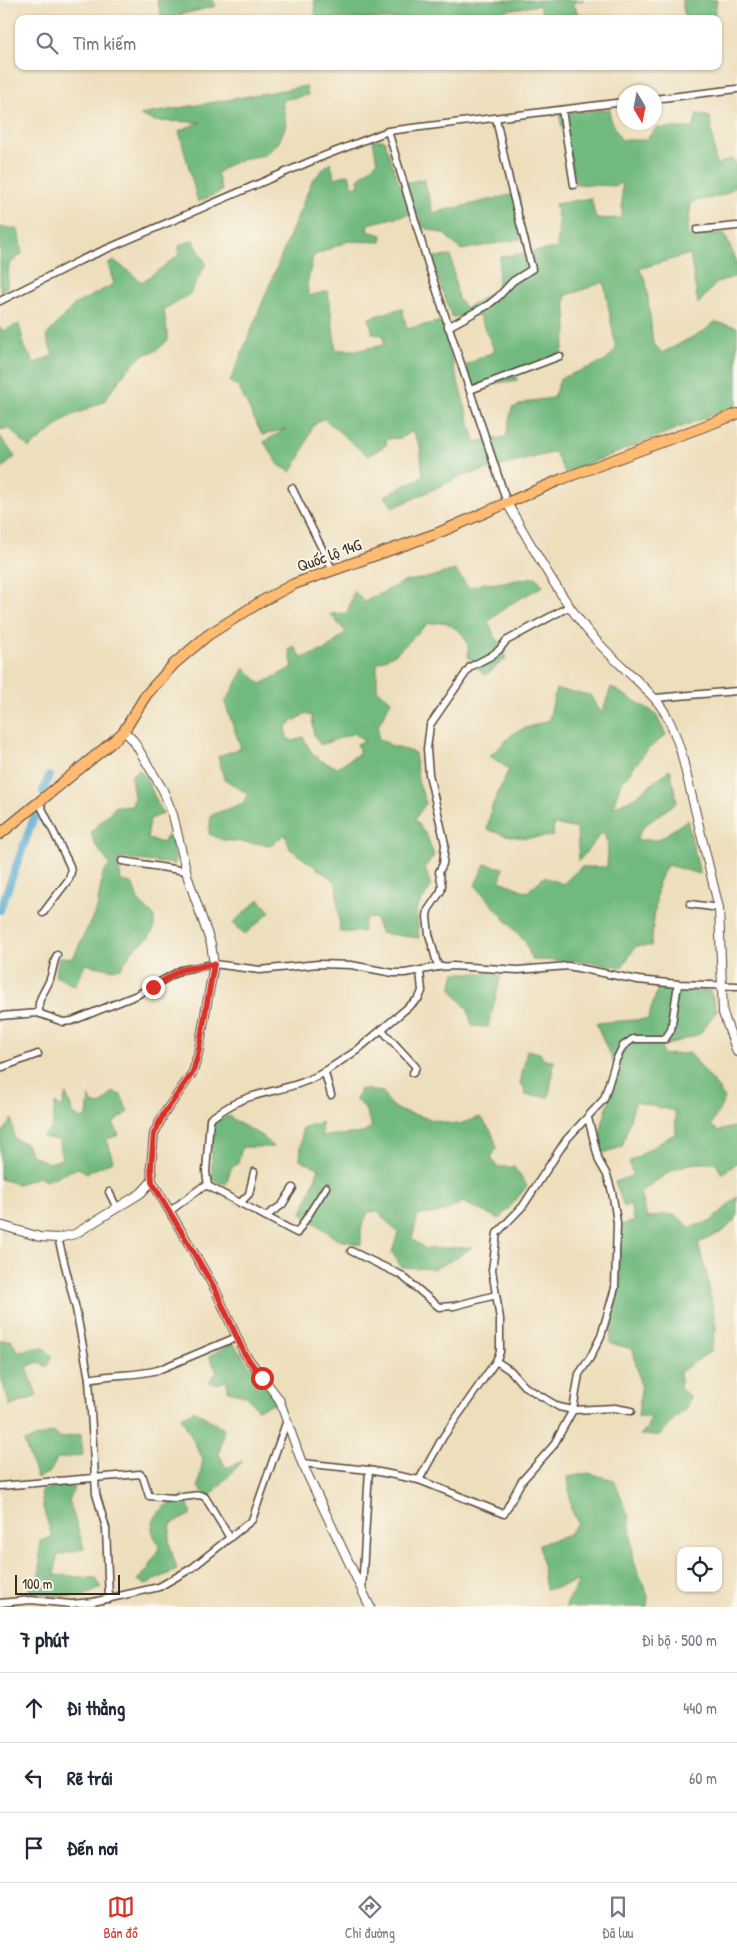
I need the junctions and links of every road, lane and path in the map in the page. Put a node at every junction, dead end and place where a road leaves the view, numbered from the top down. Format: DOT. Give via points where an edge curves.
graph roads {
  1 [pos="737,89"];
  2 [pos="662,98"];
  3 [pos="617,103"];
  4 [pos="562,110"];
  5 [pos="496,118"];
  6 [pos="388,131"];
  7 [pos="574,185"];
  8 [pos="737,226"];
  9 [pos="697,230"];
  10 [pos="0,301"];
  11 [pos="448,326"];
  12 [pos="560,356"];
  13 [pos="470,390"];
  14 [pos="737,414"];
  15 [pos="292,488"];
  16 [pos="507,504"];
  17 [pos="332,569"];
  18 [pos="570,606"];
  19 [pos="737,691"];
  20 [pos="655,698"];
  21 [pos="124,731"];
  22 [pos="39,802"];
  23 [pos="0,834"];
  24 [pos="122,861"];
  25 [pos="186,871"];
  26 [pos="690,904"];
  27 [pos="719,908"];
  28 [pos="43,913"];
  29 [pos="56,955"];
  30 [pos="214,964"];
  31 [pos="438,966"];
  32 [pos="420,971"];
  33 [pos="678,984"];
  34 [pos="723,986"];
  35 [pos="737,986"];
  36 [pos="40,1014"];
  37 [pos="0,1016"];
  38 [pos="382,1030"];
  39 [pos="737,1052"];
  40 [pos="38,1054"];
  41 [pos="0,1068"];
  42 [pos="327,1070"];
  43 [pos="413,1073"];
  44 [pos="331,1095"];
  45 [pos="588,1118"];
  46 [pos="254,1172"];
  47 [pos="152,1182"];
  48 [pos="208,1186"];
  49 [pos="326,1187"];
  50 [pos="293,1188"];
  51 [pos="109,1192"];
  52 [pos="240,1203"];
  53 [pos="117,1208"];
  54 [pos="170,1211"];
  55 [pos="266,1216"];
  56 [pos="0,1225"];
  57 [pos="58,1238"];
  58 [pos="352,1251"];
  59 [pos="496,1295"];
  60 [pos="237,1338"];
  61 [pos="496,1361"];
  62 [pos="88,1379"];
  63 [pos="573,1410"];
  64 [pos="631,1411"];
  65 [pos="287,1420"];
  66 [pos="302,1463"];
  67 [pos="369,1470"];
  68 [pos="95,1478"];
  69 [pos="419,1480"];
  70 [pos="0,1486"];
  71 [pos="230,1538"];
  72 [pos="362,1591"];
  73 [pos="109,1599"];
  74 [pos="0,1602"];
  75 [pos="370,1607"];
  1 -- 2 [label="street"];
  3 -- 4 [label="street"];
  4 -- 5 [label="street"];
  4 -- 7 [label="street"];
  5 -- 6 [label="street"];
  5 -- 11 [label="street" via="532,270 488,305"];
  6 -- 10 [label="street" via="80,260"];
  6 -- 11 [label="street"];
  8 -- 9 [label="street"];
  11 -- 13 [label="street"];
  12 -- 13 [label="street"];
  13 -- 16 [label="street"];
  14 -- 16 [label="main road, Quốc lộ 14G" via="562,479"];
  15 -- 17 [label="street"];
  16 -- 17 [label="main road, Quốc lộ 14G" via="438,533"];
  16 -- 18 [label="street"];
  17 -- 21 [label="main road, Quốc lộ 14G" via="262,601 208,636 174,664 146,696"];
  18 -- 20 [label="street" via="605,652"];
  18 -- 31 [label="street" via="506,641 491,656 470,667 430,725 427,749 429,774 445,844 439,872 442,885 427,917"];
  19 -- 20 [label="street"];
  20 -- 27 [label="street" via="673,728 681,752"];
  21 -- 22 [label="main road, Quốc lộ 14G"];
  21 -- 25 [label="street" via="133,740 163,790 173,815"];
  22 -- 23 [label="main road, Quốc lộ 14G"];
  22 -- 28 [label="street" via="71,872"];
  24 -- 25 [label="street"];
  25 -- 30 [label="street" via="212,944"];
  26 -- 27 [label="street"];
  27 -- 34 [label="street"];
  29 -- 36 [label="street" via="51,978 39,1002"];
  30 -- 32 [label="street" via="260,970 318,964 351,965 393,973"];
  30 -- 36 [label="street" via="181,970 137,996 72,1021 63,1022"];
  30 -- 47 [label="street" via="193,1072 154,1134"];
  31 -- 32 [label="street"];
  31 -- 33 [label="street" via="518,970 568,966 638,980"];
  32 -- 38 [label="street" via="421,995"];
  33 -- 34 [label="street"];
  33 -- 45 [label="street" via="669,1035 659,1040 633,1040 623,1046 604,1099"];
  34 -- 35 [label="street"];
  34 -- 39 [label="street" via="724,1013"];
  36 -- 37 [label="street"];
  38 -- 42 [label="street"];
  38 -- 43 [label="street" via="416,1067"];
  40 -- 41 [label="street"];
  42 -- 44 [label="street"];
  42 -- 48 [label="street" via="294,1085 248,1098 210,1120"];
  45 -- 59 [label="street" via="566,1140 523,1206 497,1234 492,1270"];
  45 -- 63 [label="street" via="615,1209 615,1288 601,1336 579,1374"];
  46 -- 52 [label="street" via="249,1194"];
  47 -- 53 [label="street"];
  47 -- 54 [label="street"];
  48 -- 52 [label="street"];
  48 -- 54 [label="street"];
  49 -- 55 [label="street" via="297,1232"];
  50 -- 55 [label="street" via="282,1205"];
  51 -- 53 [label="street"];
  52 -- 55 [label="street"];
  53 -- 57 [label="street" via="75,1234"];
  54 -- 60 [label="street" via="215,1289"];
  56 -- 57 [label="street" via="40,1237"];
  57 -- 62 [label="street" via="76,1309"];
  58 -- 59 [label="street" via="401,1275 439,1307"];
  59 -- 61 [label="street" via="500,1352"];
  60 -- 62 [label="street" via="152,1371"];
  60 -- 65 [label="street" via="244,1353 279,1399"];
  61 -- 63 [label="street" via="530,1390 559,1407"];
  61 -- 69 [label="street" via="443,1437"];
  62 -- 68 [label="street"];
  63 -- 64 [label="street" via="615,1408"];
  63 -- 69 [label="street" via="553,1446 521,1482 504,1514"];
  65 -- 66 [label="street"];
  65 -- 71 [label="street" via="255,1516"];
  66 -- 67 [label="street"];
  66 -- 72 [label="street"];
  67 -- 69 [label="street"];
  67 -- 72 [label="street"];
  68 -- 70 [label="street"];
  68 -- 71 [label="street" via="138,1474 143,1477 151,1497 203,1496"];
  68 -- 73 [label="street" via="106,1528"];
  71 -- 73 [label="street" via="192,1568 158,1587"];
  72 -- 75 [label="street"];
  73 -- 74 [label="street" via="71,1604 31,1600"];
}
